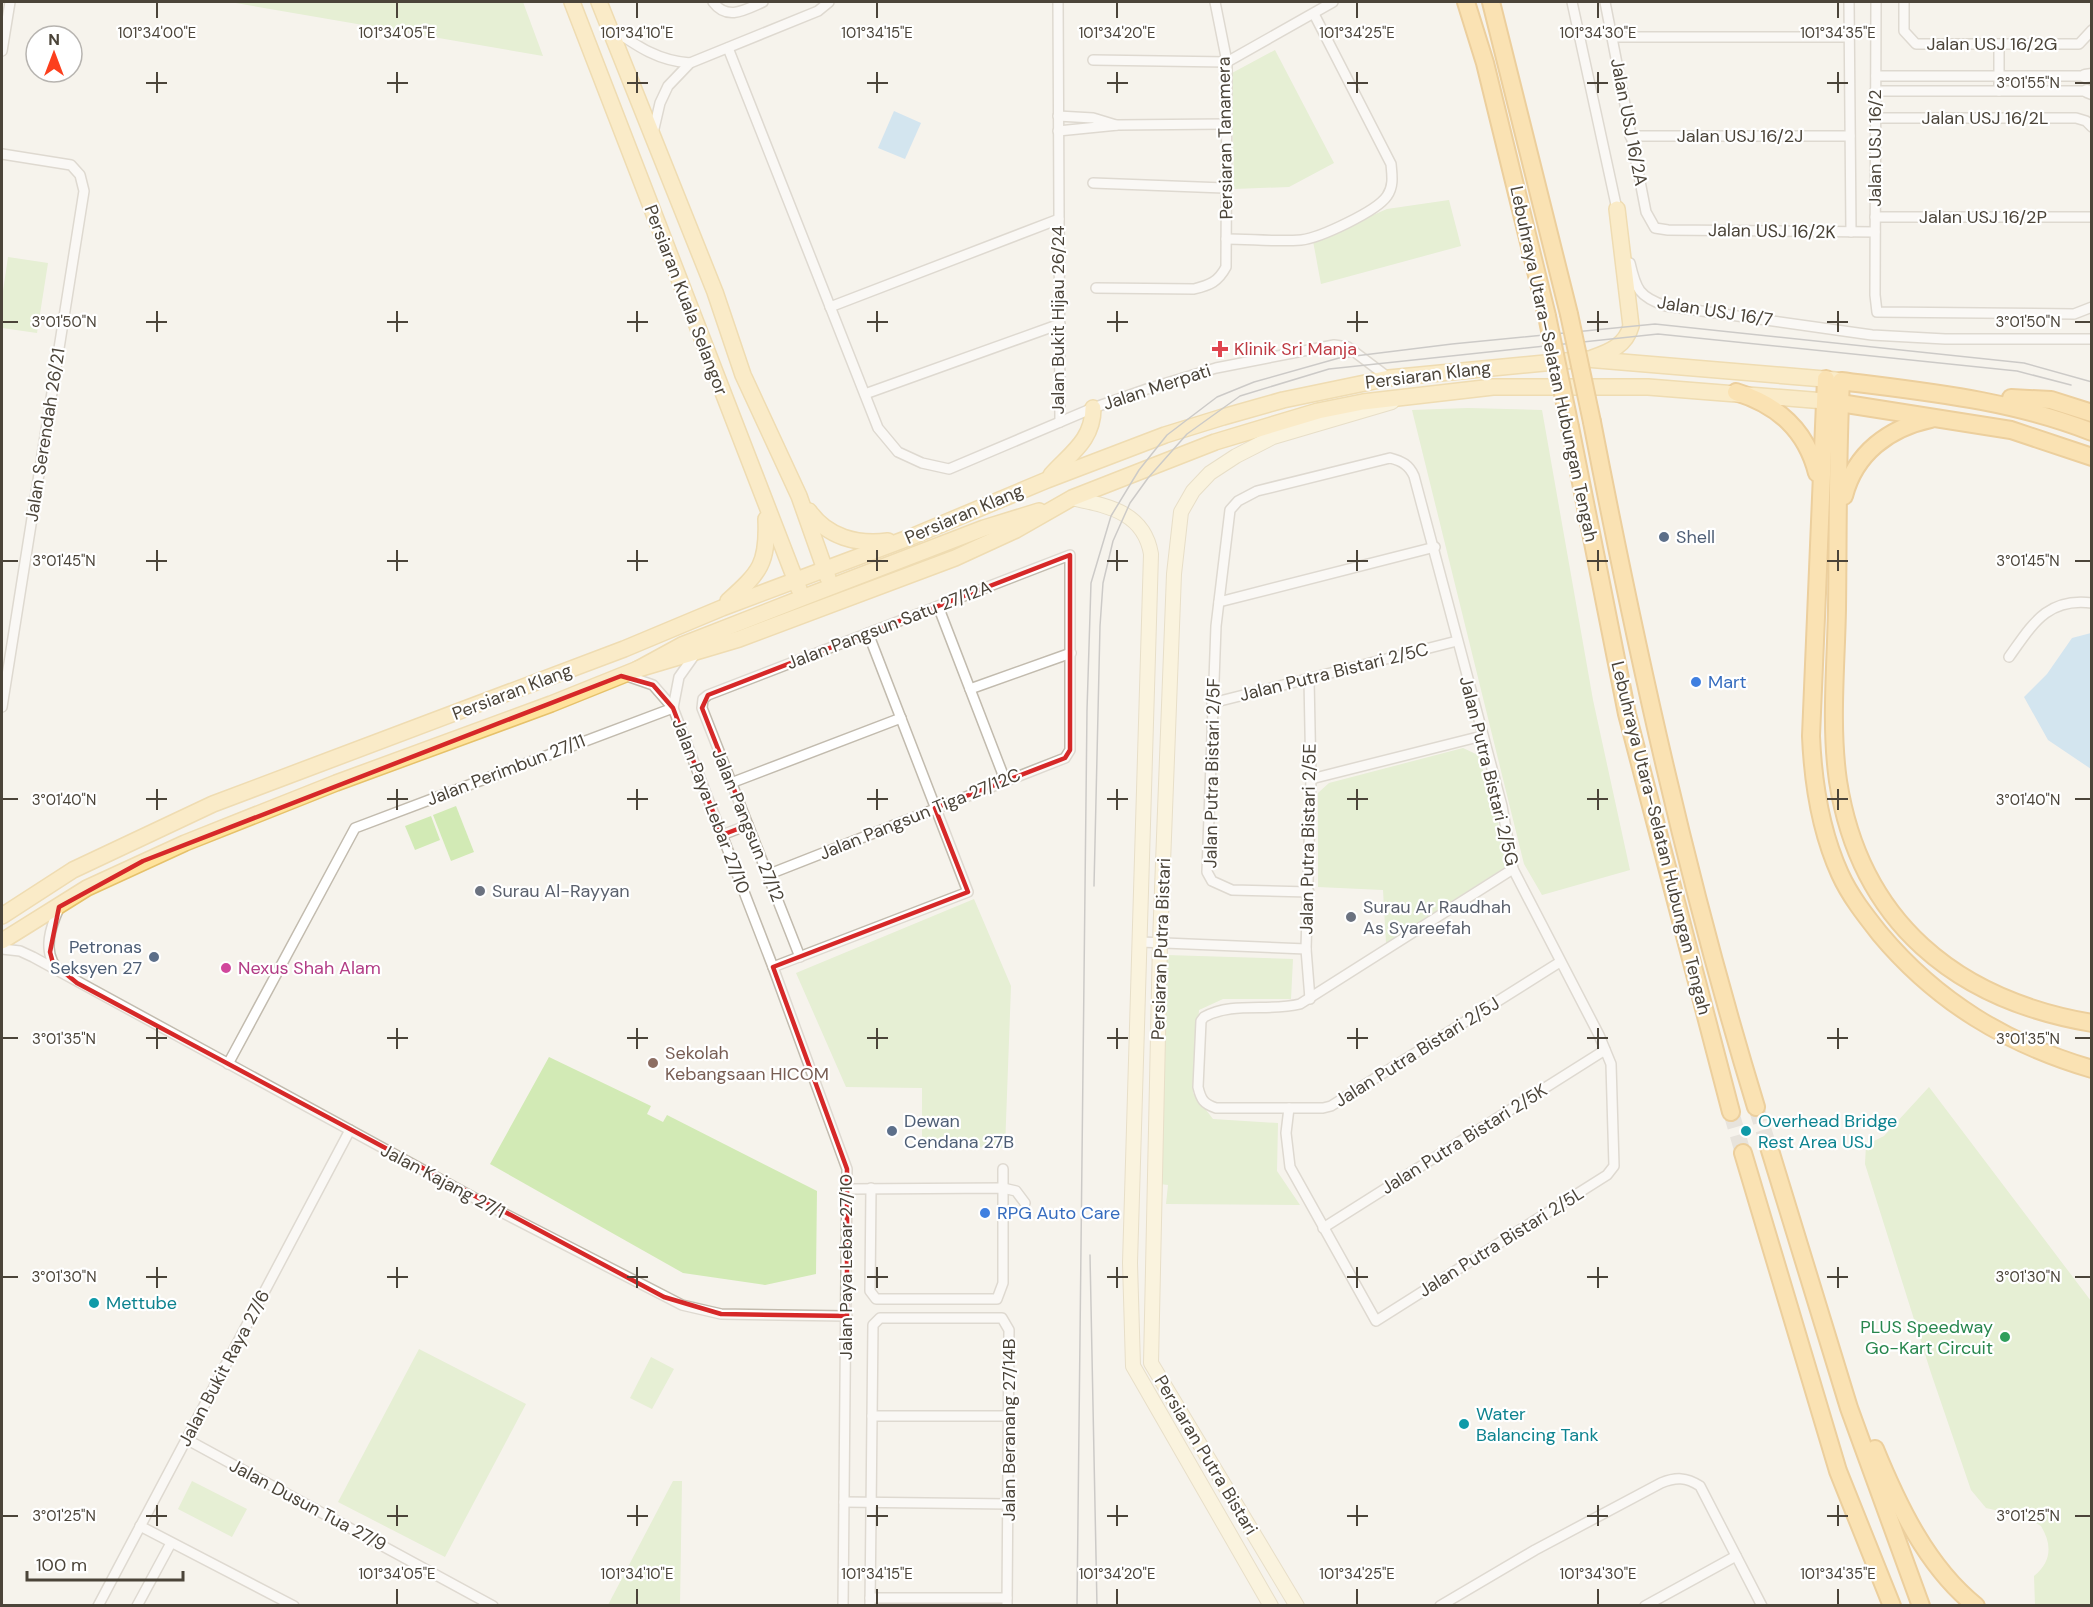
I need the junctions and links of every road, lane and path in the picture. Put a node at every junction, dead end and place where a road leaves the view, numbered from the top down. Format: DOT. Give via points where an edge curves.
graph roads {
  1 [pos="10,2"];
  2 [pos="572,2"];
  3 [pos="599,2"];
  4 [pos="712,2"];
  5 [pos="763,2"];
  6 [pos="813,2"];
  7 [pos="830,2"];
  8 [pos="1058,2"];
  9 [pos="1215,2"];
  10 [pos="1334,2"];
  11 [pos="1466,2"];
  12 [pos="1491,2"];
  13 [pos="1572,2"];
  14 [pos="1605,2"];
  15 [pos="1849,2"];
  16 [pos="1876,2"];
  17 [pos="1904,2"];
  18 [pos="818,11"];
  19 [pos="1314,14"];
  20 [pos="609,27"];
  21 [pos="2091,30"];
  22 [pos="1613,37"];
  23 [pos="1849,37"];
  24 [pos="1999,44"];
  25 [pos="728,48"];
  26 [pos="2,51"];
  27 [pos="1093,60"];
  28 [pos="1227,62"];
  29 [pos="690,63"];
  30 [pos="1876,76"];
  31 [pos="1999,76"];
  32 [pos="2089,76"];
  33 [pos="1875,91"];
  34 [pos="1999,91"];
  35 [pos="2090,92"];
  36 [pos="1058,116"];
  37 [pos="1876,118"];
  38 [pos="1225,124"];
  39 [pos="1118,126"];
  40 [pos="2091,127"];
  41 [pos="1058,131"];
  42 [pos="653,133"];
  43 [pos="1630,136"];
  44 [pos="1850,136"];
  45 [pos="2,154"];
  46 [pos="1093,183"];
  47 [pos="1224,188"];
  48 [pos="1617,209"];
  49 [pos="1875,217"];
  50 [pos="2091,217"];
  51 [pos="1059,219"];
  52 [pos="1668,230"];
  53 [pos="1851,232"];
  54 [pos="1875,232"];
  55 [pos="1226,239"];
  56 [pos="1096,288"];
  57 [pos="830,307"];
  58 [pos="2091,307"];
  59 [pos="1060,324"];
  60 [pos="2091,339"];
  61 [pos="1586,359"];
  62 [pos="1389,378"];
  63 [pos="1834,380"];
  64 [pos="1736,392"];
  65 [pos="865,394"];
  66 [pos="1406,396"];
  67 [pos="1974,398"];
  68 [pos="1833,402"];
  69 [pos="1093,408"];
  70 [pos="2091,413"];
  71 [pos="1941,417"];
  72 [pos="1060,422"];
  73 [pos="2091,432"];
  74 [pos="2091,457"];
  75 [pos="1047,480"];
  76 [pos="799,496"];
  77 [pos="1072,498"];
  78 [pos="1820,501"];
  79 [pos="1056,505"];
  80 [pos="766,508"];
  81 [pos="1839,517"];
  82 [pos="911,537"];
  83 [pos="1435,547"];
  84 [pos="825,569"];
  85 [pos="795,580"];
  86 [pos="831,587"];
  87 [pos="802,598"];
  88 [pos="1219,602"];
  89 [pos="2091,603"];
  90 [pos="938,606"];
  91 [pos="722,608"];
  92 [pos="868,633"];
  93 [pos="1457,641"];
  94 [pos="696,653"];
  95 [pos="1071,653"];
  96 [pos="2009,657"];
  97 [pos="638,669"];
  98 [pos="621,676"];
  99 [pos="1308,679"];
  100 [pos="970,689"];
  101 [pos="708,694"];
  102 [pos="1212,704"];
  103 [pos="2,707"];
  104 [pos="673,708"];
  105 [pos="901,718"];
  106 [pos="1482,736"];
  107 [pos="1311,779"];
  108 [pos="1005,780"];
  109 [pos="731,783"];
  110 [pos="935,807"];
  111 [pos="748,825"];
  112 [pos="722,835"];
  113 [pos="1513,869"];
  114 [pos="767,874"];
  115 [pos="1309,892"];
  116 [pos="59,907"];
  117 [pos="2,916"];
  118 [pos="2,941"];
  119 [pos="1141,942"];
  120 [pos="1160,942"];
  121 [pos="2,949"];
  122 [pos="1306,949"];
  123 [pos="800,957"];
  124 [pos="1560,962"];
  125 [pos="773,967"];
  126 [pos="60,972"];
  127 [pos="1310,999"];
  128 [pos="2091,1023"];
  129 [pos="1605,1050"];
  130 [pos="228,1064"];
  131 [pos="2091,1069"];
  132 [pos="1756,1107"];
  133 [pos="1289,1108"];
  134 [pos="1731,1112"];
  135 [pos="350,1130"];
  136 [pos="1769,1147"];
  137 [pos="1743,1153"];
  138 [pos="1615,1155"];
  139 [pos="1003,1169"];
  140 [pos="871,1188"];
  141 [pos="1003,1188"];
  142 [pos="849,1189"];
  143 [pos="1025,1203"];
  144 [pos="1323,1228"];
  145 [pos="848,1316"];
  146 [pos="1849,1408"];
  147 [pos="872,1416"];
  148 [pos="1010,1416"];
  149 [pos="186,1439"];
  150 [pos="844,1502"];
  151 [pos="871,1503"];
  152 [pos="1009,1504"];
  153 [pos="140,1526"];
  154 [pos="171,1543"];
  155 [pos="1736,1556"];
  156 [pos="870,1601"];
  157 [pos="1007,1602"];
  158 [pos="98,1605"];
  159 [pos="136,1605"];
  160 [pos="294,1605"];
  161 [pos="493,1605"];
  162 [pos="843,1605"];
  163 [pos="1271,1605"];
  164 [pos="1297,1605"];
  165 [pos="1440,1605"];
  166 [pos="1645,1605"];
  167 [pos="1762,1605"];
  168 [pos="1892,1605"];
  169 [pos="1921,1605"];
  170 [pos="1976,1605"];
  1 -- 26 [label="street"];
  2 -- 80 [label="main road, Persiaran Kuala Selangor"];
  3 -- 20 [label="main road, Persiaran Kuala Selangor"];
  4 -- 5 [label="street" via="721,11 731,13"];
  6 -- 18 [label="street"];
  7 -- 18 [label="street"];
  8 -- 36 [label="street, Jalan Bukit Hijau 26/24"];
  9 -- 28 [label="street, Persiaran Tanamera"];
  10 -- 19 [label="street"];
  11 -- 134 [label="highway, Lebuhraya Utara–Selatan Hubungan Tengah, bridge" via="1485,63 1547,316 1627,714"];
  12 -- 132 [label="highway, Lebuhraya Utara–Selatan Hubungan Tengah, bridge" via="1569,314 1640,664 1676,818"];
  13 -- 48 [label="street, Jalan USJ 16/7"];
  14 -- 22 [label="street, Jalan USJ 16/2A"];
  15 -- 23 [label="street, Jalan USJ 16/2"];
  16 -- 30 [label="street, Jalan USJ 16/2"];
  17 -- 24 [label="street, Jalan USJ 16/2G" via="1904,32 1916,45"];
  18 -- 25 [label="street"];
  19 -- 28 [label="street"];
  19 -- 55 [label="street" via="1391,164 1389,193 1381,203 1319,236 1301,240"];
  20 -- 29 [label="street" via="652,56"];
  20 -- 42 [label="main road, Persiaran Kuala Selangor"];
  21 -- 24 [label="street, Jalan USJ 16/2G" via="2079,44"];
  22 -- 23 [label="street"];
  22 -- 43 [label="street, Jalan USJ 16/2A"];
  23 -- 44 [label="street, Jalan USJ 16/2"];
  24 -- 31 [label="street"];
  25 -- 29 [label="street"];
  25 -- 57 [label="street, Jalan Bukit Hijau 26/24"];
  27 -- 28 [label="street"];
  28 -- 38 [label="street, Persiaran Tanamera"];
  29 -- 42 [label="street" via="668,86"];
  30 -- 31 [label="street"];
  30 -- 33 [label="street, Jalan USJ 16/2"];
  31 -- 32 [label="street"];
  31 -- 34 [label="street"];
  33 -- 34 [label="street"];
  33 -- 37 [label="street, Jalan USJ 16/2"];
  34 -- 35 [label="street"];
  36 -- 39 [label="street" via="1093,118"];
  36 -- 41 [label="street, Jalan Bukit Hijau 26/24"];
  37 -- 40 [label="street, Jalan USJ 16/2L" via="2076,118"];
  37 -- 49 [label="street, Jalan USJ 16/2"];
  38 -- 39 [label="street"];
  38 -- 47 [label="street, Persiaran Tanamera"];
  39 -- 41 [label="street"];
  41 -- 51 [label="street, Jalan Bukit Hijau 26/24"];
  42 -- 76 [label="main road, Persiaran Kuala Selangor" via="743,375"];
  43 -- 44 [label="street, Jalan USJ 16/2J"];
  43 -- 52 [label="street, Jalan USJ 16/2A" via="1646,212 1655,228"];
  44 -- 53 [label="street, Jalan USJ 16/2"];
  45 -- 103 [label="street, Jalan Serendah 26/21" via="71,165 80,174 84,191"];
  46 -- 47 [label="street"];
  47 -- 55 [label="street, Persiaran Tanamera"];
  48 -- 60 [label="street, Jalan USJ 16/7" via="1634,282 1642,295 1666,306 1872,335"];
  48 -- 61 [label="main road" via="1631,326 1625,340 1613,350"];
  49 -- 50 [label="street, Jalan USJ 16/2P"];
  49 -- 54 [label="street, Jalan USJ 16/2"];
  51 -- 57 [label="street"];
  51 -- 59 [label="street, Jalan Bukit Hijau 26/24"];
  52 -- 53 [label="street, Jalan USJ 16/2K"];
  53 -- 54 [label="street, Jalan USJ 16/2K"];
  54 -- 58 [label="street, Jalan USJ 16/2" via="1877,312 2074,315"];
  55 -- 56 [label="street, Persiaran Tanamera" via="1226,267 1220,279 1210,285 1194,289"];
  57 -- 65 [label="street, Jalan Bukit Hijau 26/24"];
  59 -- 65 [label="street"];
  59 -- 72 [label="street, Jalan Bukit Hijau 26/24"];
  61 -- 62 [label="main road, Persiaran Klang"];
  61 -- 63 [label="main road, Persiaran Klang"];
  62 -- 69 [label="street, Jalan Merpati" via="1348,347 1334,345 1215,368"];
  62 -- 75 [label="main road, Persiaran Klang" via="1283,400 1214,420"];
  63 -- 67 [label="highway"];
  63 -- 68 [label="highway"];
  64 -- 66 [label="main road, Persiaran Klang" via="1648,387 1493,387"];
  64 -- 68 [label="main road, Persiaran Klang"];
  64 -- 78 [label="highway" via="1775,409 1798,431 1814,459"];
  65 -- 72 [label="street, Jalan Bukit Hijau 26/24" via="878,428 898,452 949,469"];
  66 -- 77 [label="main road, Persiaran Klang" via="1269,424"];
  66 -- 120 [label="main road, Persiaran Putra Bistari" via="1368,411 1273,437 1236,456 1210,473 1181,512 1174,574"];
  67 -- 70 [label="highway" via="2051,400"];
  67 -- 73 [label="highway" via="2016,407"];
  68 -- 71 [label="highway"];
  68 -- 78 [label="highway"];
  68 -- 81 [label="highway"];
  69 -- 72 [label="street, Jalan Merpati"];
  69 -- 75 [label="main road" via="1092,426 1085,441"];
  71 -- 74 [label="highway" via="2011,430"];
  71 -- 81 [label="highway" via="1907,425 1871,447 1848,482"];
  75 -- 82 [label="main road, Persiaran Klang"];
  76 -- 82 [label="main road" via="818,524 837,535 875,542"];
  76 -- 84 [label="main road, Persiaran Kuala Selangor"];
  77 -- 79 [label="main road, Persiaran Klang"];
  77 -- 119 [label="main road, Persiaran Putra Bistari" via="1130,517 1148,538 1151,554"];
  78 -- 131 [label="highway" via="1812,764 1819,810 1840,875 1888,943 1959,1008 2016,1042"];
  79 -- 86 [label="main road, Persiaran Klang" via="984,528"];
  79 -- 94 [label="main road, Persiaran Klang" via="1016,530 955,558"];
  80 -- 85 [label="main road, Persiaran Kuala Selangor"];
  80 -- 91 [label="main road" via="767,548 762,565"];
  81 -- 128 [label="highway" via="1838,781 1856,846 1874,884 1913,937 1961,977 2011,1003"];
  82 -- 84 [label="main road, Persiaran Klang"];
  83 -- 88 [label="street"];
  83 -- 88 [label="street, Jalan Putra Bistari 2/5F" via="1410,468 1390,458 1369,462 1257,491 1238,501 1230,510"];
  83 -- 93 [label="street, Jalan Putra Bistari 2/5G"];
  84 -- 85 [label="main road, Persiaran Klang"];
  84 -- 86 [label="main road, Persiaran Kuala Selangor"];
  85 -- 87 [label="main road, Persiaran Kuala Selangor"];
  85 -- 91 [label="main road, Persiaran Klang"];
  86 -- 87 [label="main road, Persiaran Klang"];
  87 -- 97 [label="main road, Persiaran Klang" via="682,645"];
  88 -- 102 [label="street, Jalan Putra Bistari 2/5F"];
  89 -- 96 [label="street" via="2057,605 2038,618"];
  90 -- 92 [label="street, Jalan Pangsun Satu 27/12A"];
  90 -- 95 [label="street, Jalan Pangsun Satu 27/12A" via="1070,555"];
  90 -- 100 [label="street"];
  91 -- 117 [label="main road, Persiaran Klang" via="594,661 213,804 74,870"];
  92 -- 101 [label="street, Jalan Pangsun Satu 27/12A"];
  92 -- 105 [label="street"];
  93 -- 99 [label="street, Jalan Putra Bistari 2/5C"];
  93 -- 106 [label="street, Jalan Putra Bistari 2/5G"];
  94 -- 97 [label="main road, Persiaran Klang"];
  94 -- 104 [label="street, Jalan Paya Lebar 27/10" via="679,678"];
  95 -- 100 [label="street"];
  95 -- 108 [label="street, Jalan Pangsun Tiga 27/12C" via="1070,750 1065,758"];
  97 -- 98 [label="main road, Persiaran Klang"];
  98 -- 104 [label="street, Jalan Paya Lebar 27/10" via="636,677 653,685"];
  98 -- 116 [label="main road, Persiaran Klang" via="185,843 87,888"];
  99 -- 102 [label="street, Jalan Putra Bistari 2/5C"];
  99 -- 107 [label="street, Jalan Putra Bistari 2/5E"];
  100 -- 108 [label="street"];
  101 -- 109 [label="street, Jalan Pangsun 27/12" via="702,708"];
  102 -- 115 [label="street, Jalan Putra Bistari 2/5F" via="1207,872 1212,881 1232,890"];
  104 -- 112 [label="street, Jalan Paya Lebar 27/10"];
  104 -- 130 [label="street, Jalan Perimbun 27/11" via="355,828"];
  105 -- 109 [label="street"];
  105 -- 110 [label="street"];
  106 -- 107 [label="street"];
  106 -- 113 [label="street, Jalan Putra Bistari 2/5G" via="1502,806"];
  107 -- 115 [label="street, Jalan Putra Bistari 2/5E"];
  108 -- 110 [label="street, Jalan Pangsun Tiga 27/12C"];
  109 -- 111 [label="street, Jalan Pangsun 27/12"];
  110 -- 114 [label="street, Jalan Pangsun Tiga 27/12C"];
  110 -- 123 [label="street" via="968,892"];
  111 -- 112 [label="street"];
  111 -- 114 [label="street, Jalan Pangsun 27/12"];
  112 -- 125 [label="street, Jalan Paya Lebar 27/10"];
  113 -- 124 [label="street, Jalan Putra Bistari 2/5G"];
  113 -- 127 [label="street"];
  114 -- 123 [label="street, Jalan Pangsun 27/12"];
  115 -- 122 [label="street, Jalan Putra Bistari 2/5E"];
  116 -- 118 [label="main road, Persiaran Klang"];
  116 -- 126 [label="street" via="49,937 53,963"];
  119 -- 120 [label="street"];
  119 -- 163 [label="main road, Persiaran Putra Bistari" via="1130,1263 1133,1366"];
  120 -- 122 [label="street"];
  120 -- 164 [label="main road, Persiaran Putra Bistari" via="1150,1363"];
  121 -- 126 [label="street, Jalan Kajang 27/1" via="20,951"];
  122 -- 127 [label="street, Jalan Putra Bistari 2/5E"];
  123 -- 125 [label="street"];
  124 -- 129 [label="street, Jalan Putra Bistari 2/5G"];
  124 -- 133 [label="street, Jalan Putra Bistari 2/5J" via="1331,1106"];
  125 -- 142 [label="street, Jalan Paya Lebar 27/10" via="838,1140"];
  126 -- 130 [label="street, Jalan Kajang 27/1"];
  127 -- 133 [label="street, Jalan Putra Bistari 2/5J" via="1288,1007 1219,1010 1201,1021 1198,1087 1205,1104 1216,1108"];
  129 -- 138 [label="street, Jalan Putra Bistari 2/5G" via="1611,1064"];
  129 -- 144 [label="street, Jalan Putra Bistari 2/5K"];
  130 -- 135 [label="street, Jalan Kajang 27/1"];
  133 -- 144 [label="street" via="1286,1133 1290,1167"];
  135 -- 145 [label="street, Jalan Kajang 27/1" via="682,1305 721,1314"];
  135 -- 149 [label="street, Jalan Bukit Raya 27/6"];
  136 -- 146 [label="highway"];
  137 -- 168 [label="highway" via="1838,1471"];
  138 -- 144 [label="street, Jalan Putra Bistari 2/5L" via="1614,1166 1607,1175 1376,1321"];
  139 -- 141 [label="street"];
  140 -- 141 [label="street"];
  140 -- 141 [label="street" via="870,1291 876,1299 997,1299 1003,1283"];
  140 -- 142 [label="street"];
  141 -- 143 [label="street" via="1016,1191"];
  142 -- 145 [label="street, Jalan Paya Lebar 27/10"];
  145 -- 150 [label="street, Jalan Paya Lebar 27/10"];
  146 -- 169 [label="highway"];
  146 -- 170 [label="highway" via="1869,1436 1910,1524 1952,1584"];
  147 -- 148 [label="street"];
  147 -- 148 [label="street, Jalan Beranang 27/14B" via="873,1325 880,1318 1002,1318 1009,1330"];
  147 -- 151 [label="street"];
  148 -- 152 [label="street, Jalan Beranang 27/14B"];
  149 -- 153 [label="street, Jalan Bukit Raya 27/6"];
  149 -- 161 [label="street, Jalan Dusun Tua 27/9"];
  150 -- 151 [label="street"];
  150 -- 162 [label="street, Jalan Paya Lebar 27/10"];
  151 -- 152 [label="street"];
  151 -- 156 [label="street"];
  152 -- 157 [label="street, Jalan Beranang 27/14B"];
  153 -- 154 [label="street"];
  153 -- 158 [label="street, Jalan Bukit Raya 27/6"];
  154 -- 159 [label="street"];
  154 -- 160 [label="street"];
  155 -- 165 [label="street" via="1700,1486 1686,1478 1670,1479"];
  155 -- 166 [label="street"];
  155 -- 167 [label="street"];
  156 -- 157 [label="street"];
}
